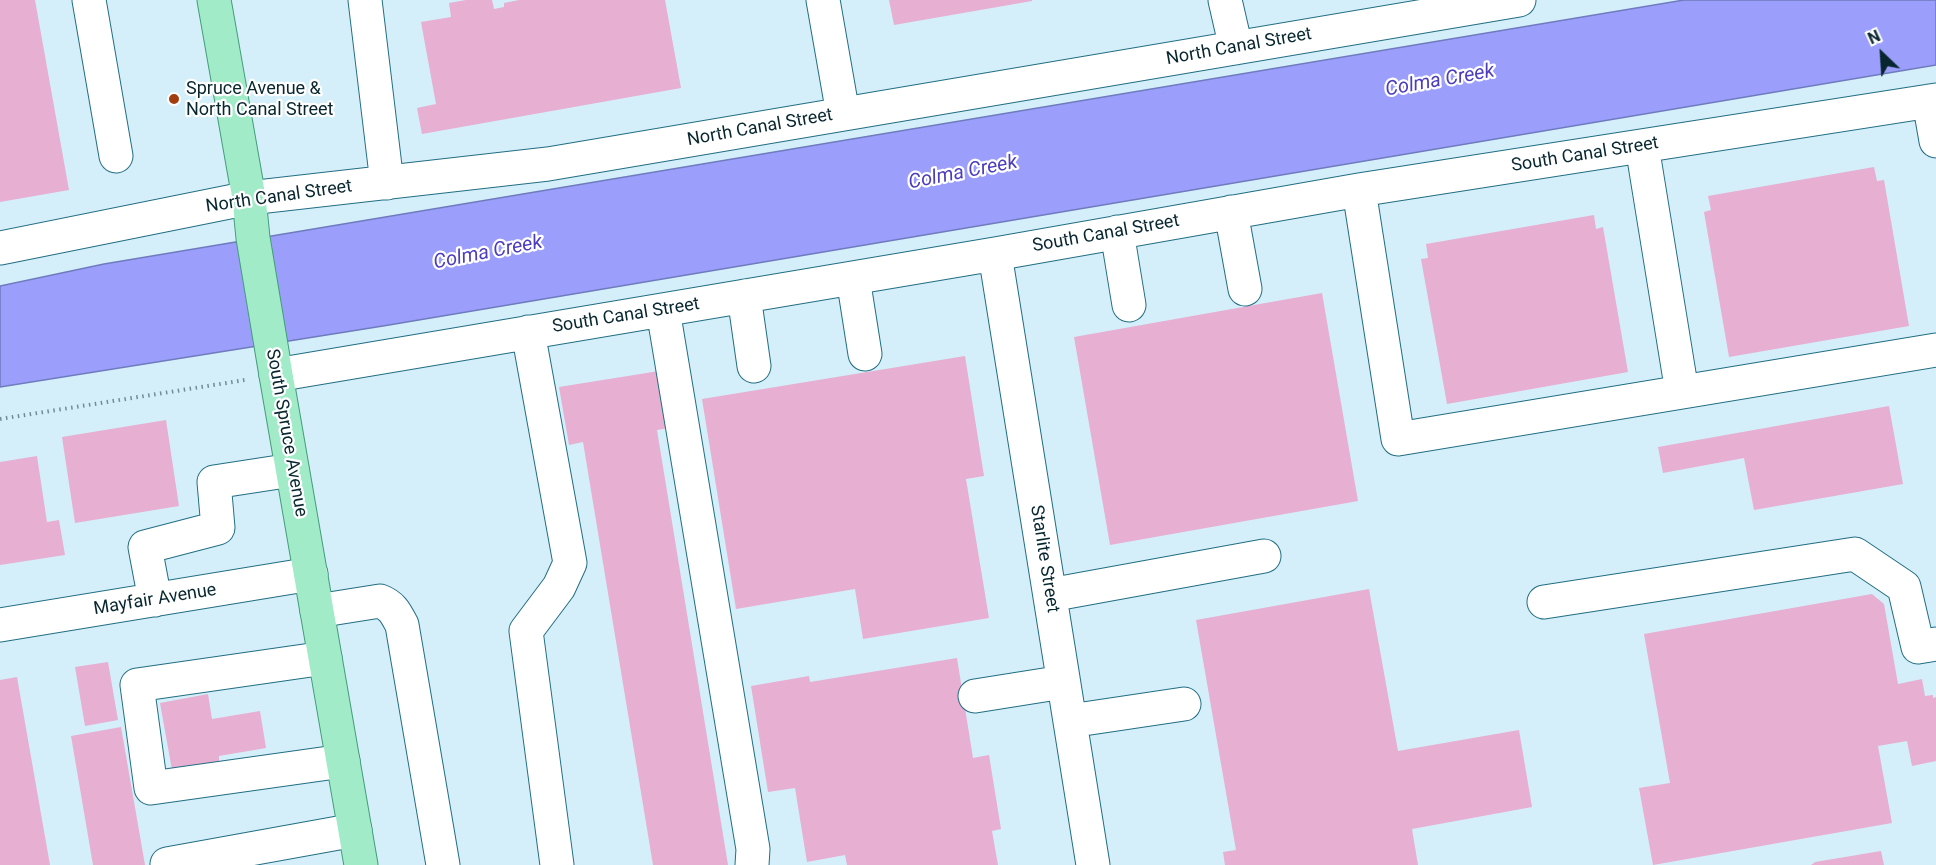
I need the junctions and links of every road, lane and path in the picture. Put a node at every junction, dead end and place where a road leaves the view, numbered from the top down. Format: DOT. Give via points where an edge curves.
graph roads {
  1 [pos="89,0"];
  2 [pos="214,0"];
  3 [pos="365,0"];
  4 [pos="823,0"];
  5 [pos="1225,0"];
  6 [pos="1520,0"];
  7 [pos="1348,14"];
  8 [pos="1236,48"];
  9 [pos="1932,101"];
  10 [pos="843,114"];
  11 [pos="1936,141"];
  12 [pos="1642,146"];
  13 [pos="116,156"];
  14 [pos="387,183"];
  15 [pos="1359,190"];
  16 [pos="249,198"];
  17 [pos="1231,212"];
  18 [pos="1117,232"];
  19 [pos="0,248"];
  20 [pos="995,254"];
  21 [pos="853,278"];
  22 [pos="1245,289"];
  23 [pos="744,296"];
  24 [pos="1129,305"];
  25 [pos="663,310"];
  26 [pos="528,332"];
  27 [pos="1936,350"];
  28 [pos="864,354"];
  29 [pos="754,366"];
  30 [pos="276,375"];
  31 [pos="1682,392"];
  32 [pos="0,419"];
  33 [pos="292,470"];
  34 [pos="1264,556"];
  35 [pos="311,574"];
  36 [pos="1050,594"];
  37 [pos="155,600"];
  38 [pos="1544,602"];
  39 [pos="317,611"];
  40 [pos="0,625"];
  41 [pos="1936,644"];
  42 [pos="325,658"];
  43 [pos="1063,682"];
  44 [pos="975,696"];
  45 [pos="1184,704"];
  46 [pos="1070,721"];
  47 [pos="343,761"];
  48 [pos="355,830"];
  49 [pos="167,864"];
  50 [pos="361,865"];
  51 [pos="443,865"];
  52 [pos="557,865"];
  53 [pos="752,865"];
  54 [pos="1093,865"];
  1 -- 13 [label="street"];
  2 -- 16 [label="main road, South Spruce Avenue"];
  3 -- 14 [label="street"];
  4 -- 10 [label="street"];
  5 -- 8 [label="street"];
  6 -- 7 [label="street, North Canal Street"];
  7 -- 8 [label="street, North Canal Street"];
  8 -- 10 [label="street, North Canal Street"];
  9 -- 11 [label="street"];
  9 -- 12 [label="street, South Canal Street"];
  10 -- 14 [label="street, North Canal Street" via="548,164"];
  12 -- 15 [label="street, South Canal Street"];
  12 -- 31 [label="street"];
  14 -- 16 [label="street, North Canal Street"];
  15 -- 17 [label="street, South Canal Street"];
  15 -- 31 [label="street" via="1398,439"];
  16 -- 19 [label="street, North Canal Street"];
  16 -- 30 [label="main road, South Spruce Avenue"];
  17 -- 18 [label="street, South Canal Street"];
  17 -- 22 [label="street"];
  18 -- 20 [label="street, South Canal Street"];
  18 -- 24 [label="street"];
  20 -- 21 [label="street, South Canal Street"];
  20 -- 36 [label="street, Starlite Street"];
  21 -- 23 [label="street, South Canal Street"];
  21 -- 28 [label="street"];
  23 -- 25 [label="street, South Canal Street"];
  23 -- 29 [label="street"];
  25 -- 26 [label="street, South Canal Street"];
  25 -- 53 [label="street" via="753,849"];
  26 -- 30 [label="street, South Canal Street"];
  26 -- 52 [label="street" via="570,563 559,587 526,631"];
  27 -- 31 [label="street"];
  30 -- 32 [label="path"];
  30 -- 33 [label="main road, South Spruce Avenue"];
  33 -- 35 [label="main road, South Spruce Avenue"];
  33 -- 37 [label="street" via="214,482 218,528 145,547"];
  34 -- 36 [label="street"];
  35 -- 37 [label="street, Mayfair Avenue"];
  35 -- 39 [label="main road, South Spruce Avenue"];
  36 -- 43 [label="street, Starlite Street"];
  37 -- 40 [label="street, Mayfair Avenue"];
  38 -- 41 [label="street" via="1855,554 1904,587 1918,647"];
  39 -- 42 [label="main road, South Spruce Avenue"];
  39 -- 51 [label="street" via="380,601 388,604 402,625"];
  42 -- 47 [label="main road, South Spruce Avenue"];
  42 -- 47 [label="street" via="137,685 151,789"];
  43 -- 44 [label="street"];
  43 -- 46 [label="street, Starlite Street"];
  45 -- 46 [label="street"];
  46 -- 54 [label="street, Starlite Street"];
  47 -- 48 [label="main road, South Spruce Avenue"];
  48 -- 49 [label="street"];
  48 -- 50 [label="main road, South Spruce Avenue"];
}
